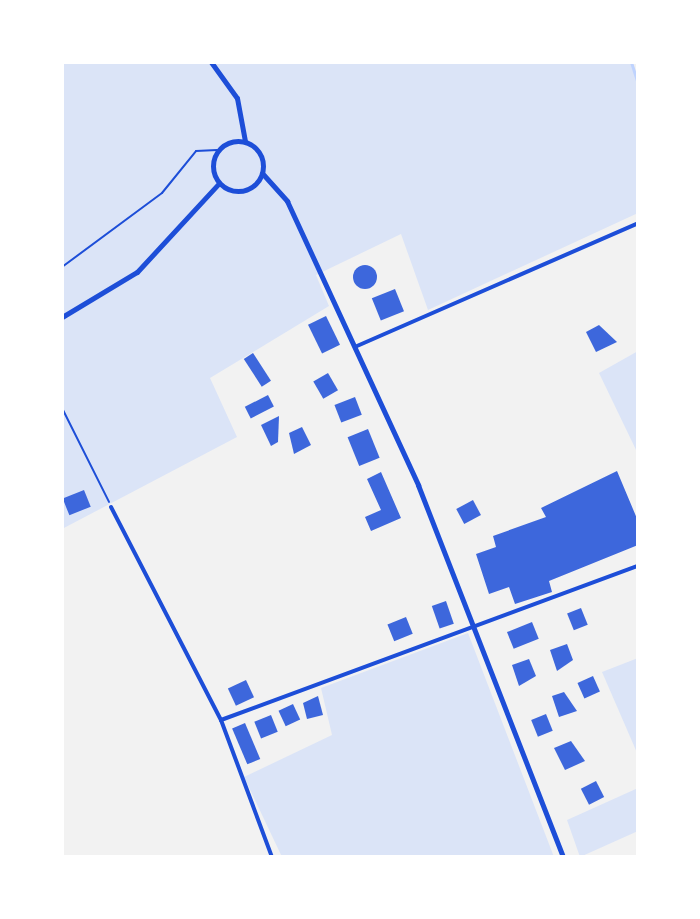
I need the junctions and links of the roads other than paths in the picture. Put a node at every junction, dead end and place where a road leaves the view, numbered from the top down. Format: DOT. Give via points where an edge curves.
graph roads {
  1 [pos="211,62"];
  2 [pos="245,141"];
  3 [pos="262,173"];
  4 [pos="219,183"];
  5 [pos="638,223"];
  6 [pos="62,317"];
  7 [pos="357,346"];
  8 [pos="111,507"];
  9 [pos="638,566"];
  10 [pos="475,622"];
  11 [pos="221,720"];
  12 [pos="272,857"];
  13 [pos="563,857"];
  1 -- 2 [label="street" via="237,98"];
  2 -- 3 [label="street" via="256,148"];
  2 -- 4 [label="street" via="217,150"];
  3 -- 4 [label="street" via="244,191"];
  3 -- 7 [label="street" via="278,183"];
  4 -- 6 [label="street" via="137,272"];
  5 -- 7 [label="street"];
  7 -- 10 [label="street"];
  8 -- 11 [label="street"];
  9 -- 10 [label="street"];
  10 -- 11 [label="street"];
  10 -- 13 [label="street"];
  11 -- 12 [label="street"];
}
